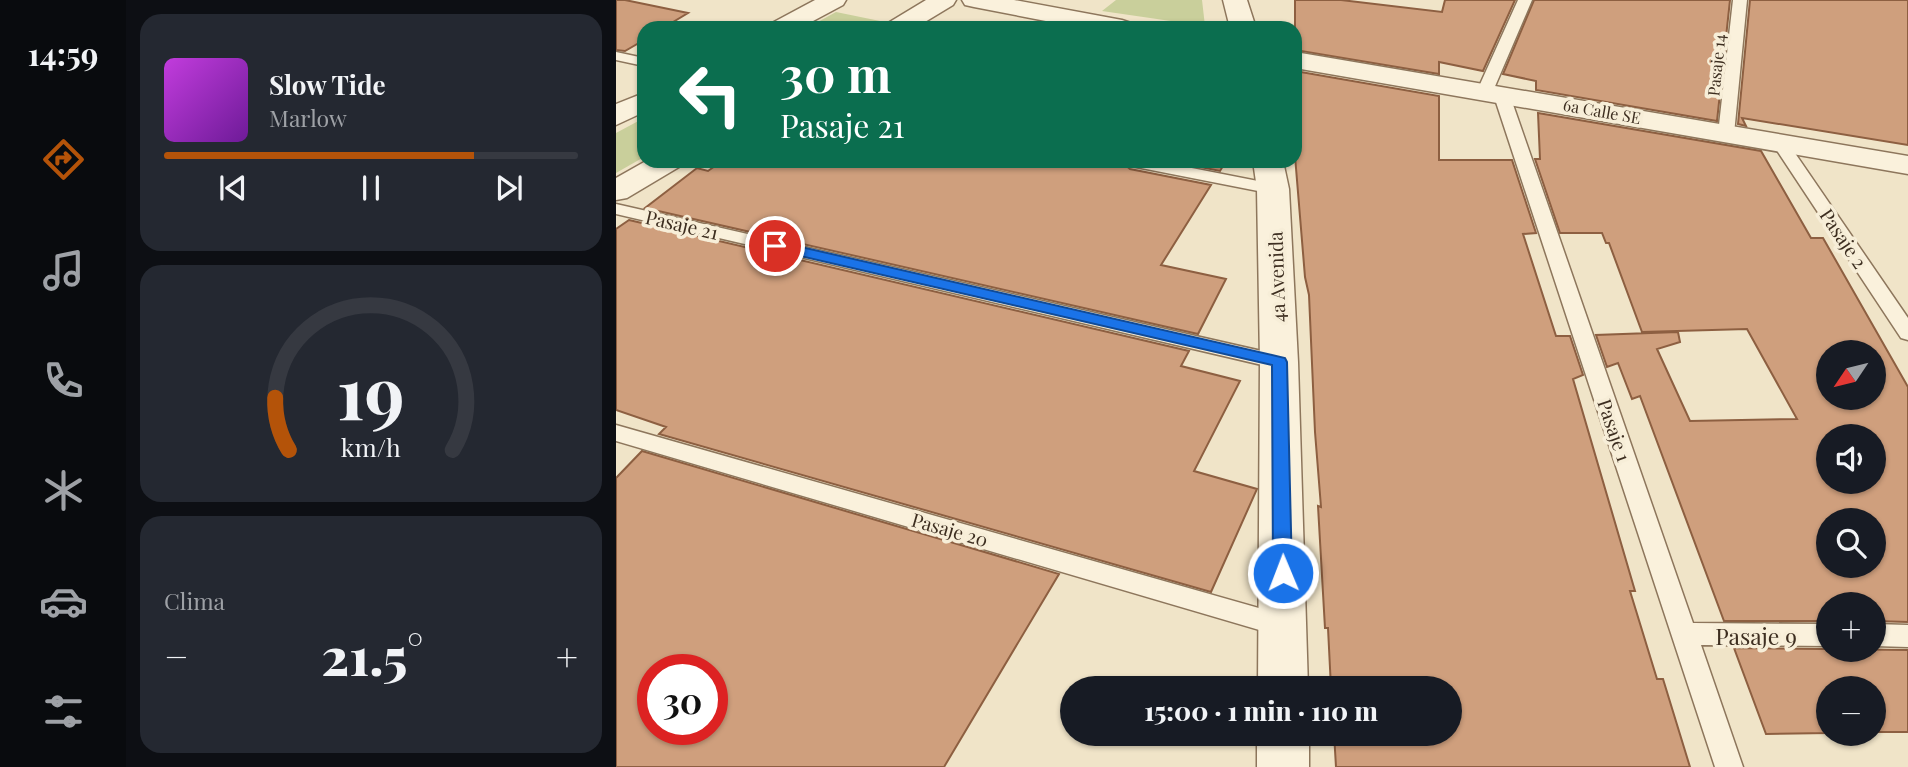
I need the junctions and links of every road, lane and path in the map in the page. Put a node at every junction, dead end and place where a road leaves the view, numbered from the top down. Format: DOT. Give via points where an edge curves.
graph roads {
  1 [pos="834,0"];
  2 [pos="944,0"];
  3 [pos="974,0"];
  4 [pos="1235,0"];
  5 [pos="1525,0"];
  6 [pos="1740,0"];
  7 [pos="794,21"];
  8 [pos="909,21"];
  9 [pos="1085,21"];
  10 [pos="1241,21"];
  11 [pos="616,56"];
  12 [pos="637,60"];
  13 [pos="1302,61"];
  14 [pos="1493,92"];
  15 [pos="637,105"];
  16 [pos="616,116"];
  17 [pos="1726,134"];
  18 [pos="1780,143"];
  19 [pos="1908,165"];
  20 [pos="656,168"];
  21 [pos="1201,168"];
  22 [pos="1271,175"];
  23 [pos="616,191"];
  24 [pos="616,209"];
  25 [pos="1908,333"];
  26 [pos="1279,362"];
  27 [pos="616,433"];
  28 [pos="1283,626"];
  29 [pos="1684,634"];
  30 [pos="1816,635"];
  31 [pos="1886,635"];
  32 [pos="1908,636"];
  33 [pos="1283,676"];
  34 [pos="1283,746"];
  35 [pos="1283,767"];
  36 [pos="1729,767"];
  1 -- 7 [label="street"];
  2 -- 8 [label="street"];
  3 -- 9 [label="street"];
  4 -- 10 [label="street"];
  5 -- 14 [label="lane"];
  6 -- 17 [label="lane, Pasaje 14"];
  11 -- 12 [label="lane"];
  13 -- 14 [label="street, 6a Calle SE"];
  14 -- 17 [label="street, 6a Calle SE"];
  14 -- 29 [label="lane, Pasaje 1"];
  15 -- 16 [label="street"];
  17 -- 18 [label="street, 6a Calle SE"];
  18 -- 19 [label="street, 6a Calle SE"];
  18 -- 25 [label="lane, Pasaje 2"];
  20 -- 23 [label="street"];
  21 -- 22 [label="lane"];
  22 -- 26 [label="street, 4a Avenida"];
  24 -- 26 [label="lane, Pasaje 21"];
  26 -- 28 [label="street, 4a Avenida"];
  27 -- 28 [label="lane, Pasaje 20"];
  28 -- 33 [label="street, 4a Avenida"];
  29 -- 30 [label="lane, Pasaje 9"];
  29 -- 36 [label="lane, Pasaje 1"];
  31 -- 32 [label="lane"];
  34 -- 35 [label="street"];
}
